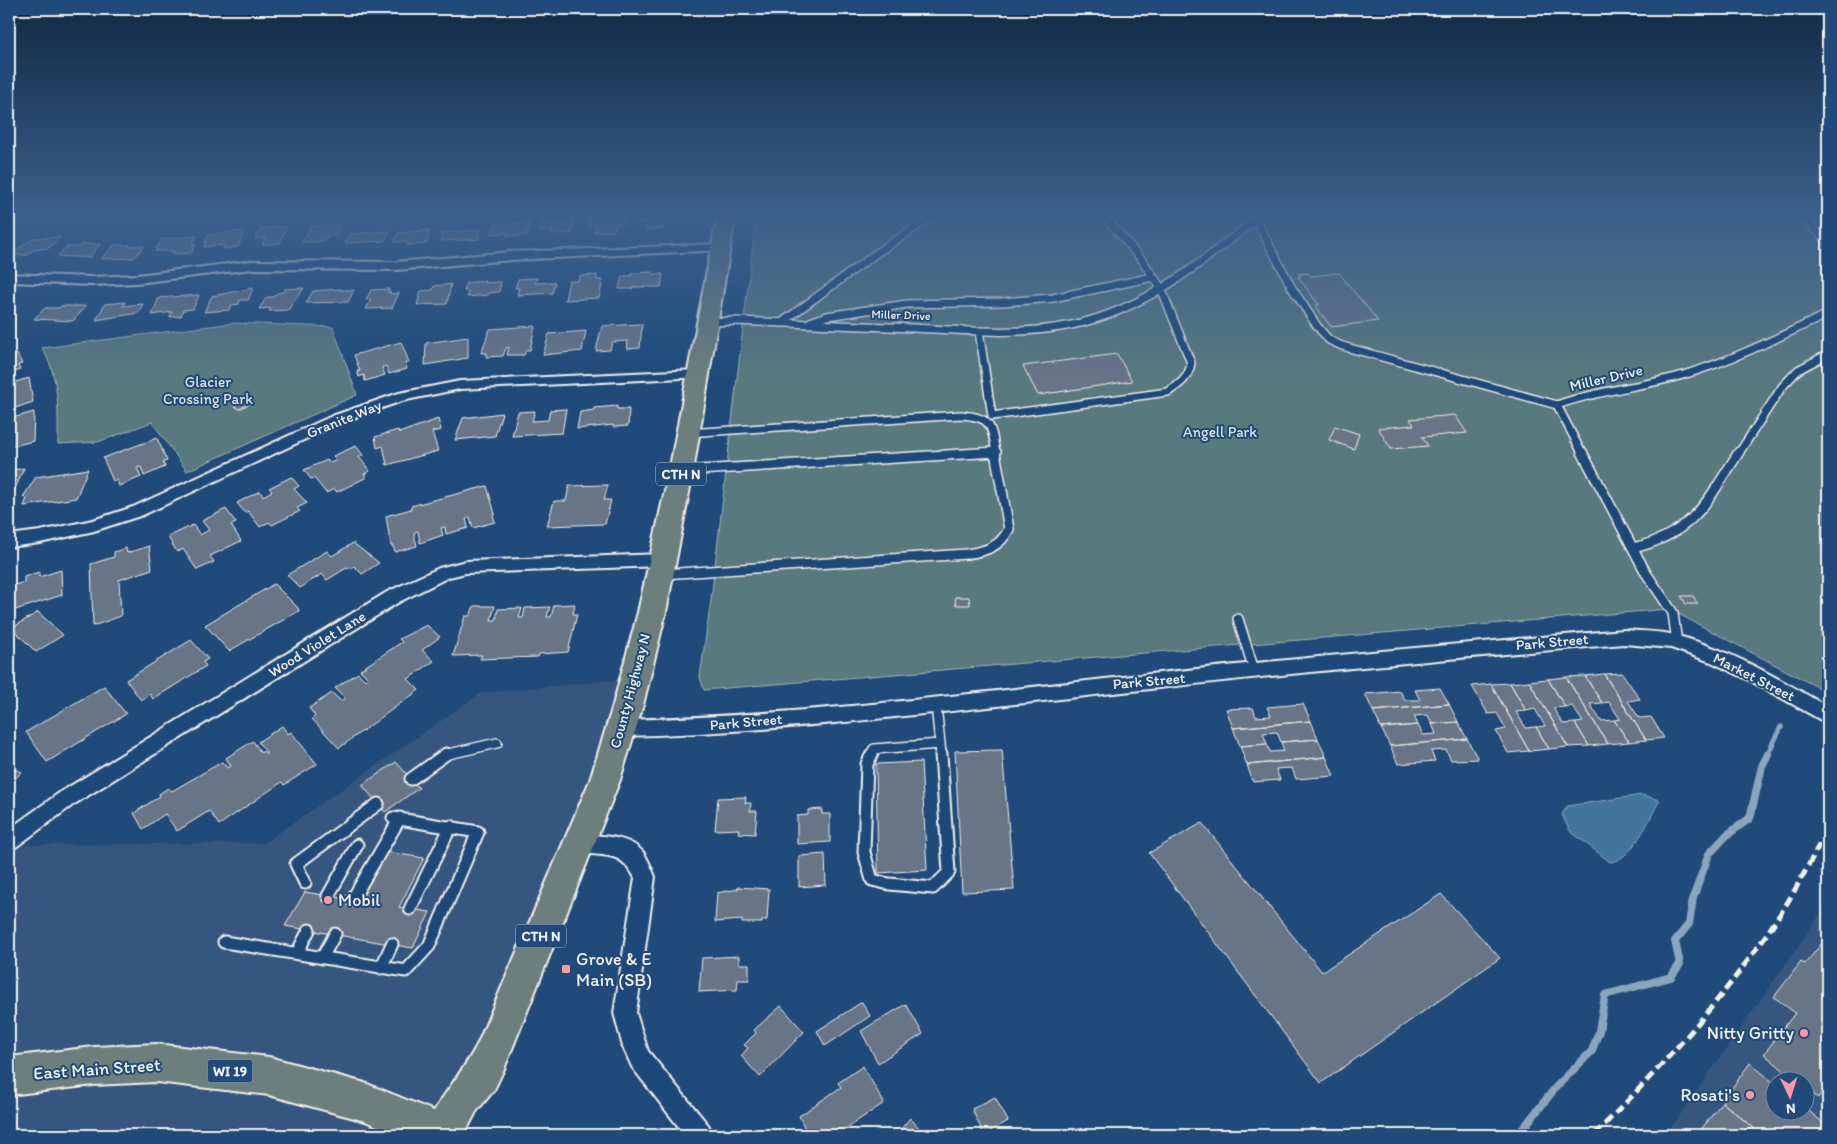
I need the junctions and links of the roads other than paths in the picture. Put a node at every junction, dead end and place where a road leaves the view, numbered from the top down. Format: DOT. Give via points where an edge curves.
graph roads {
  1 [pos="204,270"];
  2 [pos="717,270"];
  3 [pos="853,270"];
  4 [pos="1148,270"];
  5 [pos="1188,270"];
  6 [pos="1283,270"];
  7 [pos="1153,277"];
  8 [pos="9,278"];
  9 [pos="1161,288"];
  10 [pos="1828,314"];
  11 [pos="707,322"];
  12 [pos="781,323"];
  13 [pos="805,324"];
  14 [pos="979,331"];
  15 [pos="1828,354"];
  16 [pos="697,374"];
  17 [pos="1557,405"];
  18 [pos="687,433"];
  19 [pos="996,452"];
  20 [pos="681,472"];
  21 [pos="9,541"];
  22 [pos="1633,548"];
  23 [pos="661,567"];
  24 [pos="1238,619"];
  25 [pos="1677,643"];
  26 [pos="1254,670"];
  27 [pos="936,705"];
  28 [pos="1828,716"];
  29 [pos="621,728"];
  30 [pos="498,743"];
  31 [pos="940,744"];
  32 [pos="411,779"];
  33 [pos="378,804"];
  34 [pos="451,826"];
  35 [pos="9,840"];
  36 [pos="579,843"];
  37 [pos="357,845"];
  38 [pos="305,883"];
  39 [pos="328,896"];
  40 [pos="352,900"];
  41 [pos="410,909"];
  42 [pos="309,930"];
  43 [pos="334,934"];
  44 [pos="224,942"];
  45 [pos="392,944"];
  46 [pos="297,953"];
  47 [pos="322,958"];
  48 [pos="381,968"];
  49 [pos="9,1076"];
  50 [pos="443,1135"];
  51 [pos="700,1135"];
  1 -- 8 [label="street" via="92,281"];
  2 -- 11 [label="main road, County Highway N / CTH N"];
  3 -- 12 [label="lane"];
  4 -- 7 [label="lane"];
  5 -- 9 [label="lane, Miller Drive"];
  6 -- 17 [label="lane" via="1329,340"];
  7 -- 9 [label="lane"];
  7 -- 13 [label="lane" via="1053,298 907,304 827,316"];
  9 -- 14 [label="lane, Miller Drive" via="1113,314 1077,324"];
  9 -- 14 [label="lane" via="1192,363 1190,374 1168,392 992,416"];
  10 -- 17 [label="lane, Miller Drive" via="1724,362 1682,376 1576,398"];
  11 -- 12 [label="lane, Miller Drive"];
  11 -- 16 [label="main road, County Highway N / CTH N"];
  12 -- 13 [label="lane, Miller Drive"];
  13 -- 14 [label="lane, Miller Drive"];
  15 -- 22 [label="lane" via="1798,370 1782,387 1699,513 1672,534 1655,543"];
  16 -- 18 [label="main road, County Highway N / CTH N"];
  16 -- 21 [label="street, Granite Way" via="460,385 399,398 337,419 138,510 94,525"];
  17 -- 22 [label="lane, Miller Drive"];
  18 -- 19 [label="lane" via="962,415 977,416 987,421 992,427"];
  18 -- 20 [label="main road, County Highway N / CTH N"];
  19 -- 20 [label="lane"];
  19 -- 23 [label="lane" via="1009,529 1000,544 985,551"];
  20 -- 23 [label="main road, County Highway N / CTH N"];
  22 -- 25 [label="lane, Miller Drive" via="1673,613"];
  23 -- 29 [label="main road, County Highway N / CTH N"];
  23 -- 35 [label="street, Wood Violet Lane" via="504,565 445,572 393,597 66,798"];
  24 -- 26 [label="lane"];
  25 -- 26 [label="street, Park Street" via="1624,637 1600,638"];
  25 -- 28 [label="street, Market Street" via="1707,653"];
  26 -- 27 [label="street, Park Street"];
  27 -- 29 [label="street, Park Street" via="704,726"];
  27 -- 31 [label="lane"];
  29 -- 36 [label="main road, County Highway N / CTH N" via="605,780"];
  30 -- 32 [label="lane" via="446,754"];
  31 -- 31 [label="lane" via="949,872 933,888 872,880 864,852 867,764 874,749"];
  33 -- 38 [label="lane" via="296,864"];
  34 -- 40 [label="lane" via="397,818"];
  34 -- 41 [label="lane"];
  34 -- 48 [label="lane" via="478,832 429,946 406,971"];
  36 -- 50 [label="main road, County Highway N / CTH N" via="484,1070"];
  36 -- 51 [label="street" via="622,848 635,858 645,877 625,1013 640,1059"];
  37 -- 39 [label="lane"];
  42 -- 46 [label="lane"];
  43 -- 47 [label="lane"];
  44 -- 46 [label="lane"];
  45 -- 48 [label="lane"];
  46 -- 47 [label="lane"];
  47 -- 48 [label="lane"];
  49 -- 50 [label="main road, East Main Street / WI 19" via="156,1063 269,1076 365,1102"];
}
